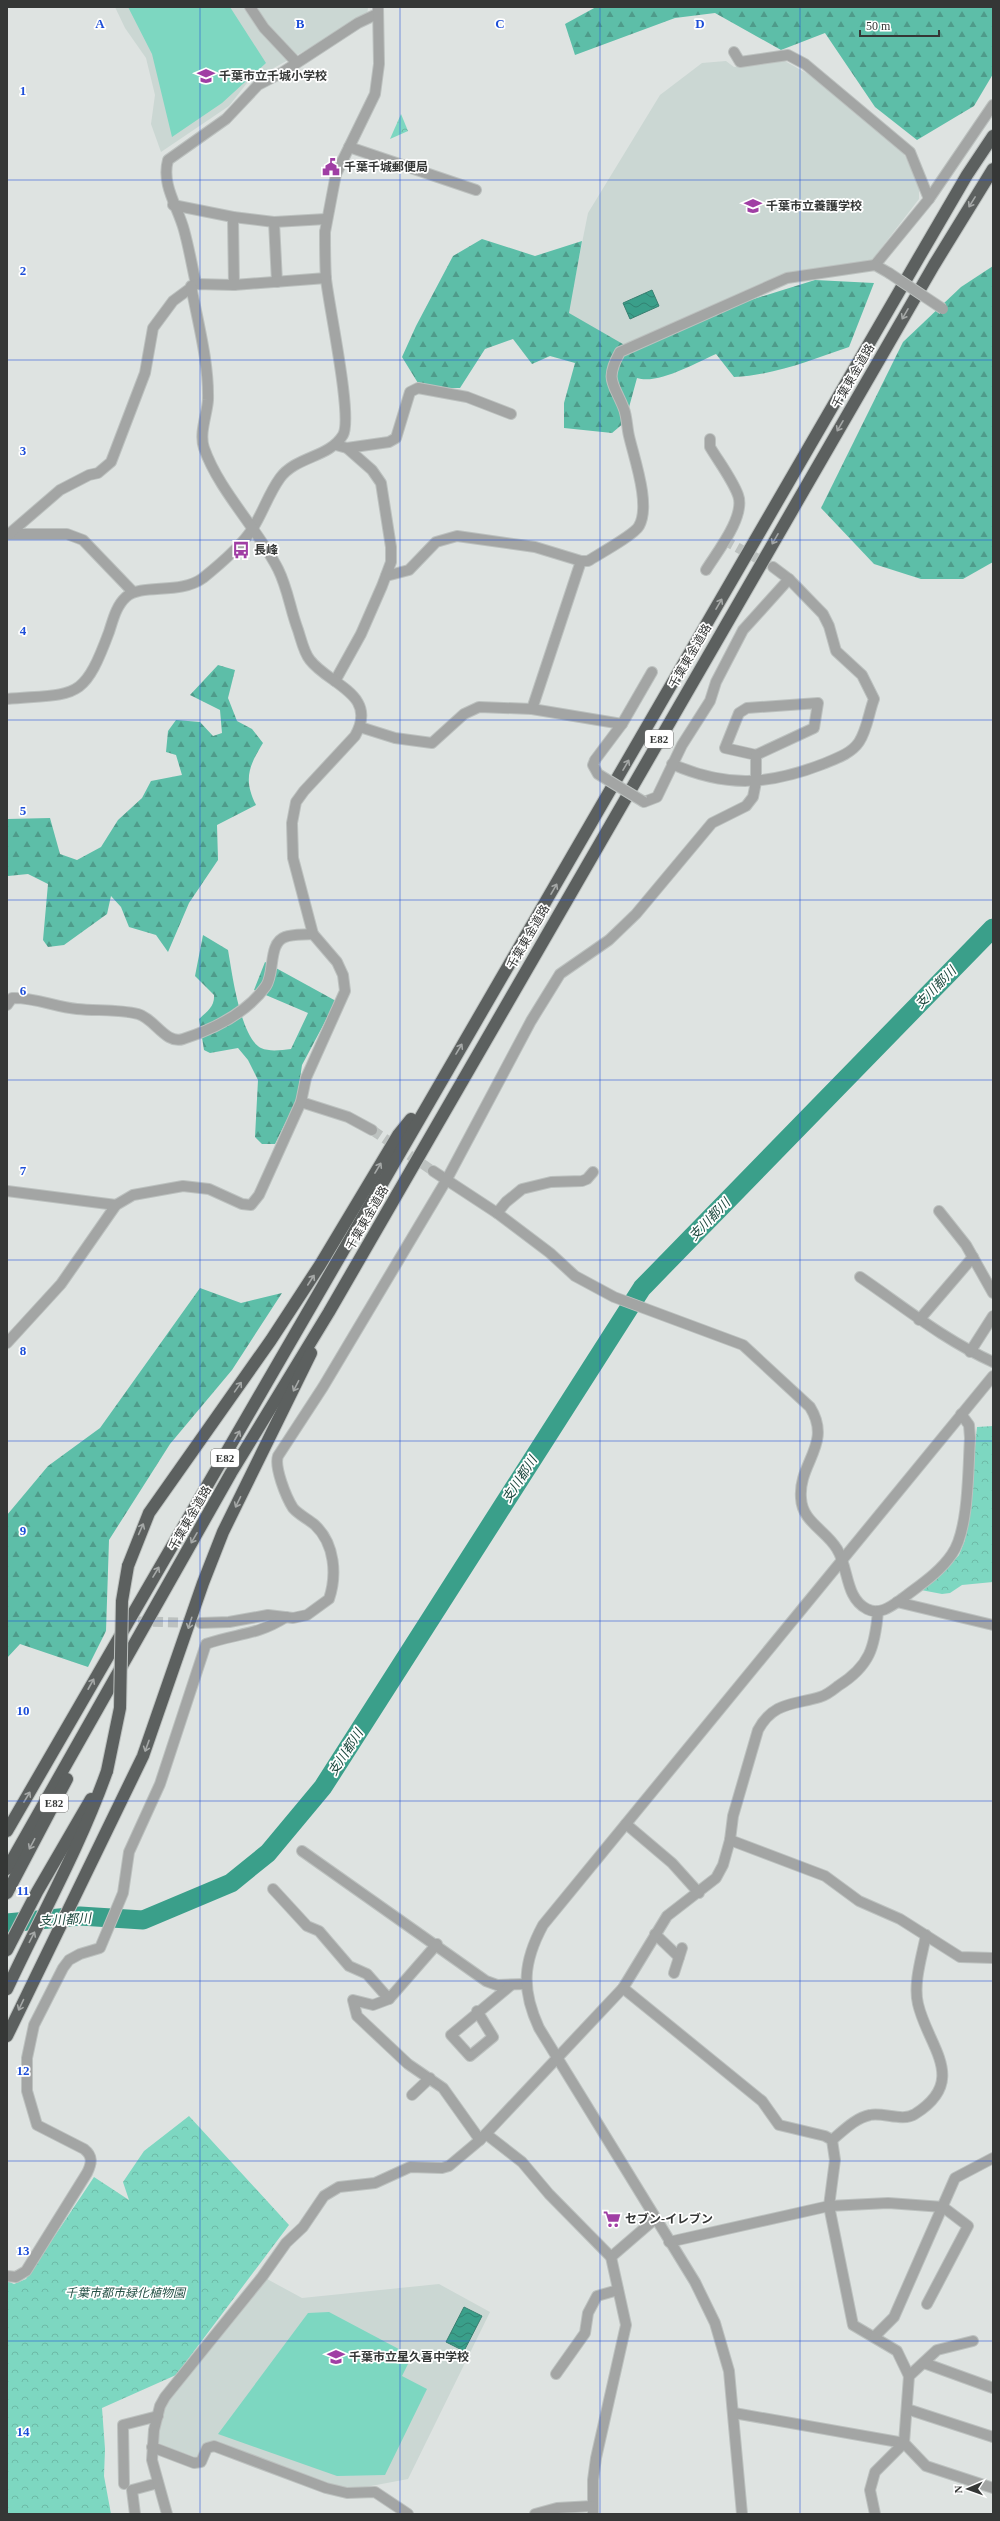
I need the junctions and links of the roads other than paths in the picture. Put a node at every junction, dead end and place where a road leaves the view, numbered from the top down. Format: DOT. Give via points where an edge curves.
graph roads {
  1 [pos="250,7"];
  2 [pos="377,10"];
  3 [pos="734,52"];
  4 [pos="296,62"];
  5 [pos="993,105"];
  6 [pos="993,136"];
  7 [pos="349,147"];
  8 [pos="993,169"];
  9 [pos="476,190"];
  10 [pos="929,199"];
  11 [pos="173,205"];
  12 [pos="233,217"];
  13 [pos="326,219"];
  14 [pos="274,222"];
  15 [pos="875,265"];
  16 [pos="326,278"];
  17 [pos="277,282"];
  18 [pos="194,285"];
  19 [pos="234,285"];
  20 [pos="943,309"];
  21 [pos="511,414"];
  22 [pos="710,439"];
  23 [pos="336,445"];
  24 [pos="347,448"];
  25 [pos="252,529"];
  26 [pos="8,534"];
  27 [pos="581,561"];
  28 [pos="773,567"];
  29 [pos="706,570"];
  30 [pos="386,576"];
  31 [pos="789,579"];
  32 [pos="133,592"];
  33 [pos="652,672"];
  34 [pos="335,681"];
  35 [pos="7,699"];
  36 [pos="532,709"];
  37 [pos="622,724"];
  38 [pos="360,727"];
  39 [pos="756,755"];
  40 [pos="672,764"];
  41 [pos="756,782"];
  42 [pos="312,934"];
  43 [pos="7,1005"];
  44 [pos="439,1083"];
  45 [pos="301,1102"];
  46 [pos="372,1130"];
  47 [pos="433,1171"];
  48 [pos="593,1172"];
  49 [pos="447,1179"];
  50 [pos="7,1190"];
  51 [pos="116,1205"];
  52 [pos="939,1211"];
  53 [pos="497,1213"];
  54 [pos="973,1257"];
  55 [pos="860,1277"];
  56 [pos="993,1293"];
  57 [pos="329,1312"];
  58 [pos="993,1316"];
  59 [pos="920,1320"];
  60 [pos="7,1343"];
  61 [pos="970,1352"];
  62 [pos="993,1362"];
  63 [pos="993,1376"];
  64 [pos="961,1414"];
  65 [pos="842,1560"];
  66 [pos="897,1602"];
  67 [pos="878,1611"];
  68 [pos="286,1617"];
  69 [pos="201,1623"];
  70 [pos="993,1625"];
  71 [pos="91,1720"];
  72 [pos="107,1771"];
  73 [pos="626,1824"];
  74 [pos="7,1831"];
  75 [pos="730,1840"];
  76 [pos="302,1851"];
  77 [pos="7,1868"];
  78 [pos="9,1889"];
  79 [pos="272,1889"];
  80 [pos="699,1893"];
  81 [pos="655,1934"];
  82 [pos="926,1935"];
  83 [pos="437,1944"];
  84 [pos="7,1950"];
  85 [pos="993,1958"];
  86 [pos="674,1973"];
  87 [pos="526,1984"];
  88 [pos="510,1986"];
  89 [pos="624,1988"];
  90 [pos="7,1989"];
  91 [pos="389,1999"];
  92 [pos="477,2011"];
  93 [pos="7,2036"];
  94 [pos="557,2057"];
  95 [pos="430,2078"];
  96 [pos="412,2095"];
  97 [pos="483,2137"];
  98 [pos="832,2140"];
  99 [pos="993,2158"];
  100 [pos="829,2206"];
  101 [pos="943,2208"];
  102 [pos="655,2218"];
  103 [pos="669,2242"];
  104 [pos="611,2257"];
  105 [pos="7,2276"];
  106 [pos="618,2290"];
  107 [pos="926,2304"];
  108 [pos="875,2336"];
  109 [pos="973,2341"];
  110 [pos="924,2363"];
  111 [pos="556,2374"];
  112 [pos="909,2376"];
  113 [pos="993,2388"];
  114 [pos="907,2409"];
  115 [pos="734,2413"];
  116 [pos="158,2416"];
  117 [pos="993,2437"];
  118 [pos="904,2442"];
  119 [pos="152,2447"];
  120 [pos="158,2483"];
  121 [pos="124,2484"];
  122 [pos="993,2488"];
  123 [pos="593,2510"];
  124 [pos="135,2514"];
  125 [pos="167,2514"];
  126 [pos="408,2514"];
  127 [pos="535,2514"];
  128 [pos="742,2514"];
  129 [pos="875,2514"];
  1 -- 4 [label="street" via="264,28"];
  2 -- 4 [label="street"];
  2 -- 7 [label="street" via="379,64 375,94"];
  3 -- 10 [label="street" via="740,62 788,55 805,64 910,152"];
  4 -- 11 [label="street" via="258,85 226,119 168,160 166,175"];
  5 -- 10 [label="street"];
  44 -- 6 [label="highway, 千葉東金道路 / E82, one-way" via="967,175"];
  7 -- 9 [label="street"];
  7 -- 13 [label="street" via="336,174"];
  8 -- 57 [label="highway, 千葉東金道路 / E82, one-way" via="926,278"];
  10 -- 15 [label="street"];
  11 -- 12 [label="street"];
  11 -- 18 [label="street" via="184,228"];
  12 -- 14 [label="street"];
  12 -- 19 [label="street"];
  13 -- 14 [label="street"];
  13 -- 16 [label="street"];
  14 -- 17 [label="street"];
  15 -- 20 [label="street, bridge"];
  15 -- 27 [label="street" via="787,278 620,352 611,373 616,395 624,409 628,436 640,477 642,515 639,526 633,533 588,561"];
  16 -- 17 [label="street"];
  16 -- 23 [label="street" via="347,420 344,433"];
  17 -- 19 [label="street"];
  18 -- 19 [label="street"];
  18 -- 25 [label="street" via="208,401 203,447"];
  18 -- 26 [label="street" via="173,301 153,328 145,373 111,462 98,473 60,490"];
  21 -- 24 [label="street" via="467,397 418,388 410,392 396,438 389,442"];
  22 -- 29 [label="street" via="710,447 738,495 740,505 738,517"];
  23 -- 24 [label="street"];
  23 -- 25 [label="street" via="287,470"];
  24 -- 30 [label="street" via="372,470 381,483 391,547 391,562"];
  25 -- 32 [label="street" via="202,578 176,589"];
  25 -- 34 [label="street" via="284,582 308,659"];
  26 -- 32 [label="street" via="67,534 83,540"];
  27 -- 30 [label="street" via="535,547 457,536 436,542 409,570"];
  27 -- 36 [label="street"];
  28 -- 31 [label="street"];
  30 -- 34 [label="street" via="362,634"];
  31 -- 40 [label="street" via="743,630 716,682 710,701"];
  31 -- 41 [label="street" via="823,614 836,651 862,675 874,699 859,742 841,757 781,779"];
  32 -- 35 [label="street" via="117,608 95,668 84,685 61,694"];
  33 -- 37 [label="street"];
  34 -- 38 [label="street" via="355,698 362,717"];
  36 -- 37 [label="street"];
  36 -- 38 [label="street" via="479,707 464,714 432,743 395,738"];
  37 -- 40 [label="street, bridge" via="595,760 593,765 598,774 644,802 657,797"];
  38 -- 42 [label="street" via="355,736 311,782 296,802 291,842"];
  39 -- 39 [label="street" via="814,728 818,703 747,708 739,713 726,748"];
  39 -- 41 [label="street"];
  40 -- 41 [label="street" via="706,776"];
  41 -- 49 [label="street" via="753,797 746,806 712,824 636,914 609,940 560,974 530,1021"];
  42 -- 43 [label="street" via="284,937 278,943 266,985 260,993 234,1017 182,1040 170,1038 149,1019 138,1014 75,1009 22,998 12,998"];
  42 -- 45 [label="street" via="337,962 343,975 345,991 306,1078"];
  72 -- 44 [label="highway, E82, one-way, bridge" via="120,1708 122,1600 128,1566 148,1514 271,1340 320,1265 398,1135"];
  74 -- 44 [label="highway, E82, one-way"];
  45 -- 46 [label="street" via="348,1117"];
  45 -- 51 [label="street" via="251,1205 242,1204 209,1189 183,1186 133,1195"];
  47 -- 49 [label="street"];
  48 -- 53 [label="street" via="587,1180 551,1182 522,1189"];
  49 -- 53 [label="street"];
  49 -- 68 [label="street" via="323,1387 278,1456 277,1467 293,1507 316,1526 325,1539 336,1574 329,1599 307,1615"];
  50 -- 51 [label="street"];
  51 -- 60 [label="street" via="61,1284"];
  52 -- 54 [label="street"];
  53 -- 65 [label="street" via="550,1253 575,1276 614,1297 743,1344 810,1407 817,1417 820,1430 801,1485 801,1499 804,1513 836,1548"];
  54 -- 56 [label="street"];
  54 -- 59 [label="street"];
  55 -- 59 [label="street"];
  57 -- 71 [label="highway, 千葉東金道路 / E82, one-way" via="231,1473"];
  57 -- 93 [label="highway, one-way" via="223,1532 143,1756"];
  58 -- 61 [label="street"];
  59 -- 61 [label="street"];
  61 -- 62 [label="street"];
  63 -- 64 [label="street"];
  64 -- 65 [label="street"];
  64 -- 66 [label="street" via="969,1425 970,1438 961,1536 952,1554 941,1567"];
  65 -- 67 [label="street" via="857,1601 868,1610"];
  65 -- 73 [label="street"];
  66 -- 67 [label="street"];
  66 -- 70 [label="street"];
  67 -- 75 [label="street" via="876,1635 871,1651 859,1671 822,1697 780,1708 763,1720 733,1816"];
  68 -- 69 [label="street" via="256,1616 229,1622"];
  68 -- 105 [label="street" via="256,1633 206,1644 160,1784 129,1852 123,1893 100,1948 69,1960 34,2025 26,2076 27,2091 37,2125 84,2149 89,2153 91,2163 26,2271 16,2277"];
  71 -- 77 [label="highway, E82"];
  71 -- 78 [label="highway, E82, one-way" via="83,1747"];
  72 -- 84 [label="highway, E82" via="37,1892"];
  90 -- 72 [label="highway, one-way" via="70,1862"];
  73 -- 80 [label="street" via="672,1863"];
  73 -- 87 [label="street" via="543,1925 529,1956"];
  75 -- 80 [label="street" via="716,1878"];
  75 -- 82 [label="street" via="825,1876 859,1901 900,1919"];
  76 -- 83 [label="street"];
  79 -- 91 [label="street" via="307,1926 319,1931 349,1966 367,1974"];
  80 -- 81 [label="street" via="667,1916"];
  81 -- 86 [label="street" via="680,1952"];
  81 -- 89 [label="street"];
  82 -- 85 [label="street" via="960,1957"];
  82 -- 98 [label="street" via="917,1983 918,2004 942,2063 943,2076 939,2088 929,2103 913,2116 870,2114 857,2120"];
  83 -- 88 [label="street" via="486,1980 497,1985"];
  83 -- 91 [label="street"];
  87 -- 88 [label="street"];
  87 -- 94 [label="street" via="533,2015"];
  88 -- 92 [label="street"];
  89 -- 94 [label="street"];
  89 -- 98 [label="street" via="762,2101 779,2125"];
  91 -- 95 [label="street" via="373,2005 353,2000 357,2016 408,2064"];
  94 -- 97 [label="street"];
  94 -- 102 [label="street"];
  95 -- 96 [label="street"];
  95 -- 97 [label="street" via="443,2088"];
  97 -- 104 [label="street" via="522,2162 549,2194"];
  97 -- 116 [label="street" via="449,2166 410,2167 375,2183 339,2187 324,2196 303,2227 286,2243 262,2277 165,2397"];
  98 -- 100 [label="street" via="835,2160"];
  99 -- 101 [label="street" via="955,2178"];
  100 -- 101 [label="street" via="888,2203"];
  100 -- 103 [label="street"];
  100 -- 108 [label="street" via="853,2325"];
  101 -- 107 [label="street" via="968,2226"];
  101 -- 108 [label="street" via="894,2317"];
  102 -- 103 [label="street"];
  102 -- 104 [label="street"];
  103 -- 115 [label="street" via="695,2282 715,2323 729,2371"];
  104 -- 106 [label="street"];
  106 -- 111 [label="street" via="597,2296 588,2313 585,2333"];
  106 -- 123 [label="street" via="625,2315 625,2335 596,2458"];
  108 -- 112 [label="street" via="897,2351"];
  109 -- 110 [label="street" via="937,2350"];
  110 -- 112 [label="street"];
  110 -- 113 [label="street"];
  112 -- 114 [label="street"];
  114 -- 117 [label="street"];
  114 -- 118 [label="street"];
  115 -- 118 [label="street"];
  115 -- 128 [label="street"];
  116 -- 119 [label="street"];
  116 -- 121 [label="street" via="123,2425"];
  118 -- 122 [label="street" via="926,2466"];
  118 -- 129 [label="street" via="875,2472 870,2490"];
  119 -- 120 [label="street" via="152,2460"];
  119 -- 126 [label="street" via="194,2463 201,2462 207,2448 214,2446 326,2488 347,2493 375,2492"];
  120 -- 124 [label="street" via="132,2490"];
  120 -- 125 [label="street"];
  123 -- 127 [label="street" via="556,2508"];
}
